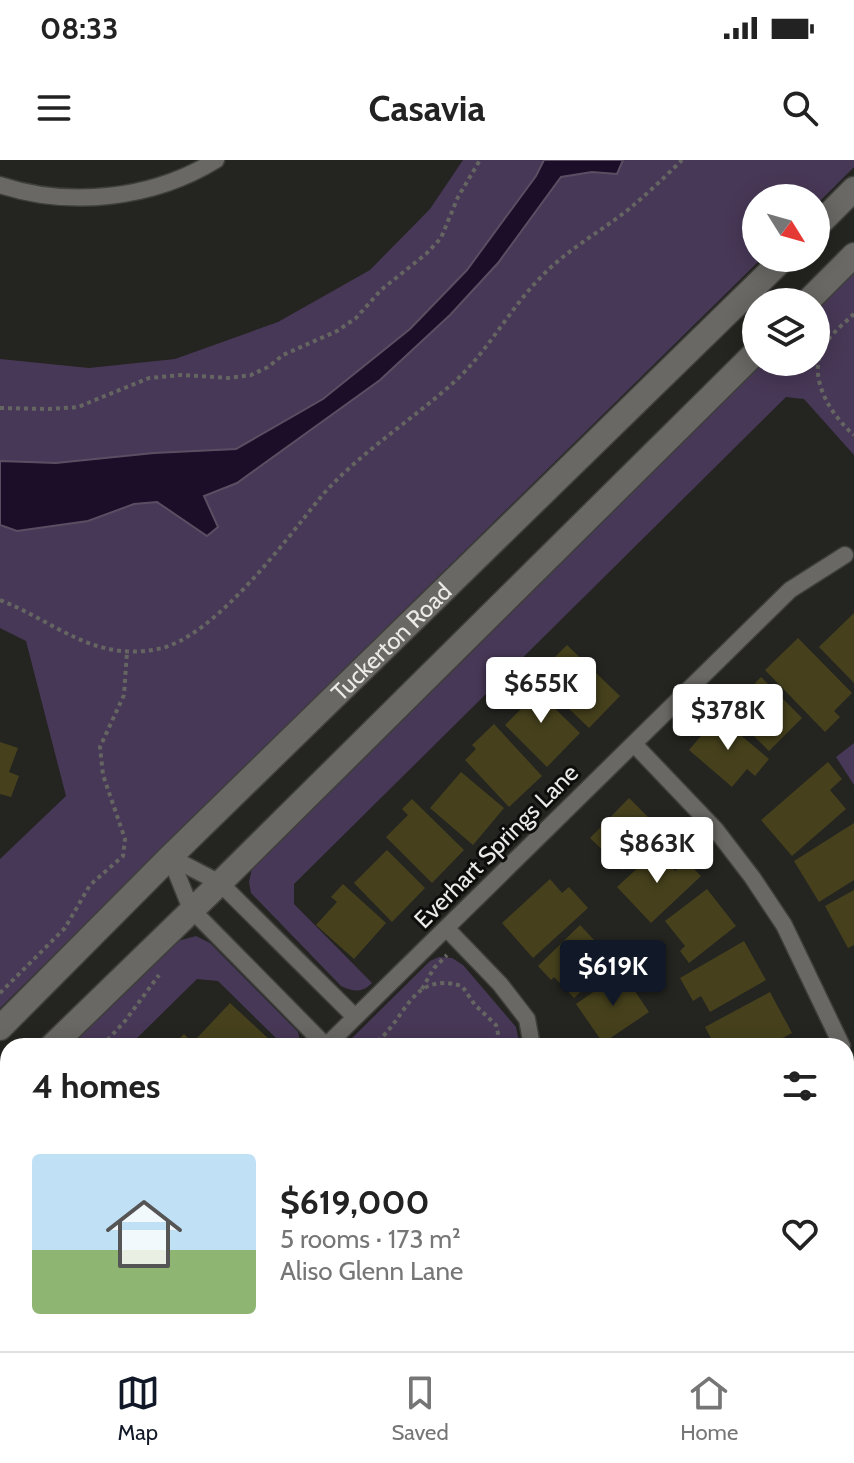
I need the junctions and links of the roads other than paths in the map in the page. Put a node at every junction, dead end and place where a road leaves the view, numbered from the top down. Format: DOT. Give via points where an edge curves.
graph roads {
  1 [pos="216,160"];
  2 [pos="0,185"];
  3 [pos="854,189"];
  4 [pos="830,213"];
  5 [pos="854,255"];
  6 [pos="770,272"];
  7 [pos="821,288"];
  8 [pos="742,366"];
  9 [pos="845,555"];
  10 [pos="634,744"];
  11 [pos="170,857"];
  12 [pos="220,883"];
  13 [pos="191,909"];
  14 [pos="447,929"];
  15 [pos="355,1017"];
  16 [pos="0,1028"];
  17 [pos="60,1038"];
  18 [pos="318,1038"];
  19 [pos="334,1038"];
  20 [pos="531,1038"];
  21 [pos="838,1038"];
  1 -- 2 [label="street" via="164,185 128,194 59,195"];
  3 -- 4 [label="main road"];
  5 -- 7 [label="main road"];
  6 -- 11 [label="main road, Tuckerton Road"];
  8 -- 12 [label="main road, Tuckerton Road"];
  9 -- 10 [label="street, Everhart Springs Lane" via="790,590"];
  10 -- 14 [label="street, Everhart Springs Lane"];
  10 -- 21 [label="street" via="716,830 752,877 784,925"];
  11 -- 12 [label="street"];
  11 -- 13 [label="street"];
  11 -- 16 [label="main road, Tuckerton Road"];
  12 -- 13 [label="main road, Tuckerton Road"];
  12 -- 15 [label="street"];
  13 -- 17 [label="main road, Tuckerton Road"];
  13 -- 18 [label="street"];
  14 -- 15 [label="street, Everhart Springs Lane"];
  14 -- 20 [label="street" via="527,1019"];
  15 -- 19 [label="street, Everhart Springs Lane"];
}
